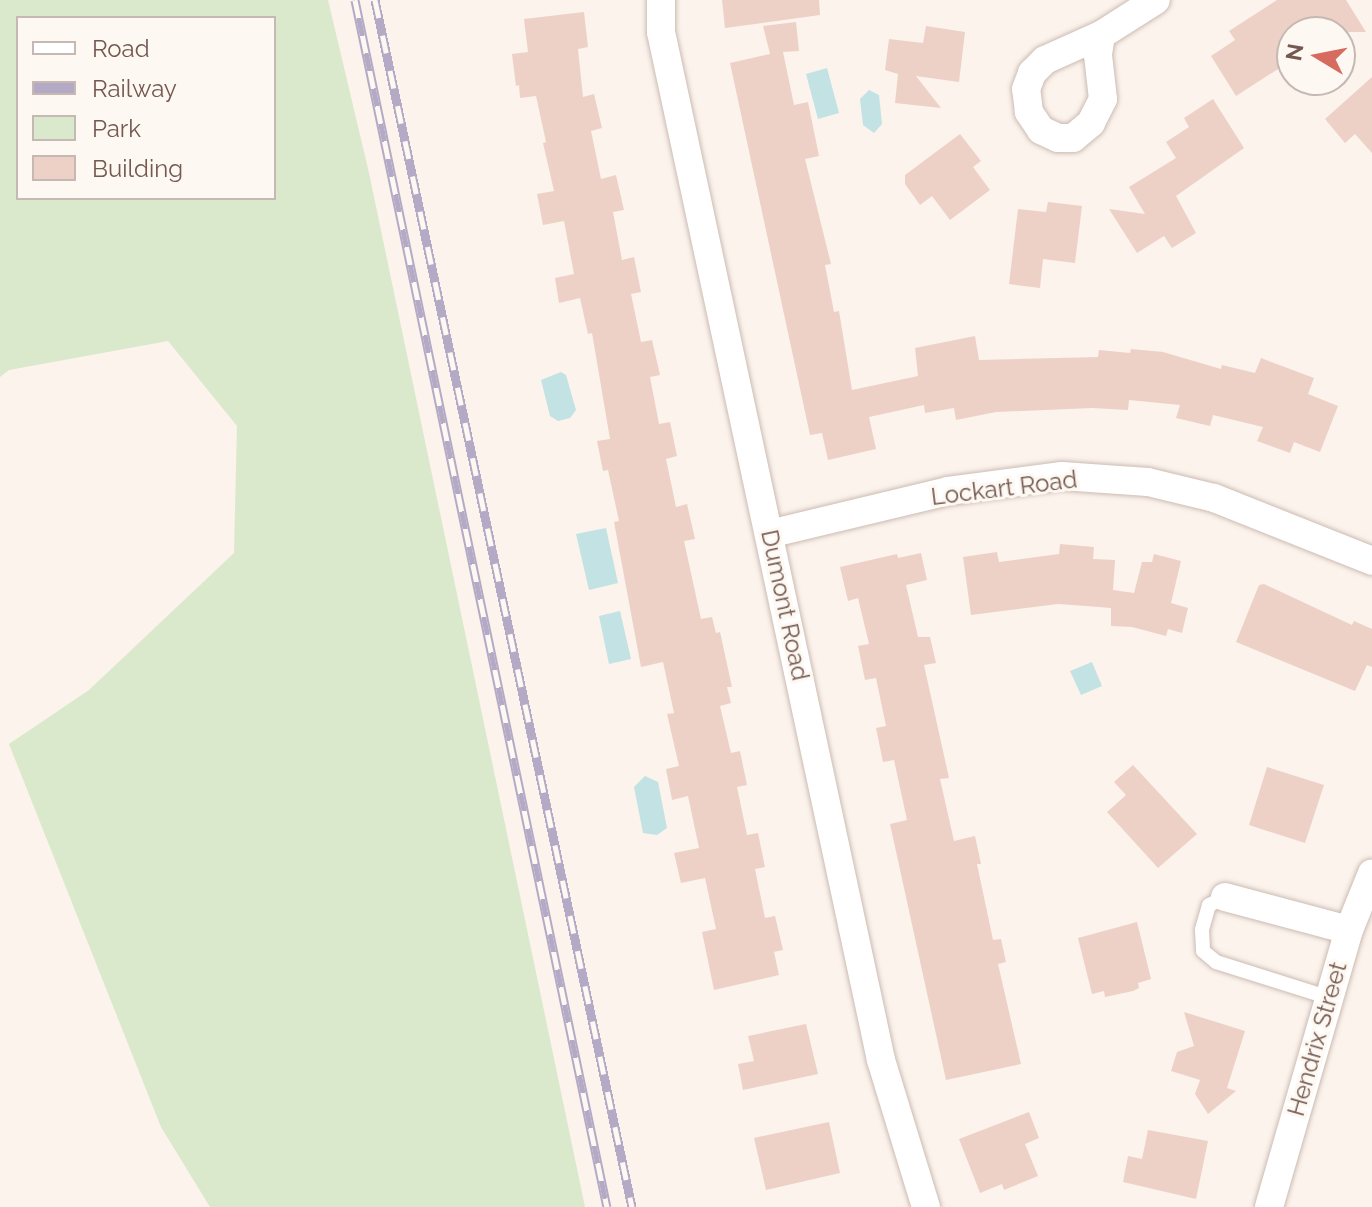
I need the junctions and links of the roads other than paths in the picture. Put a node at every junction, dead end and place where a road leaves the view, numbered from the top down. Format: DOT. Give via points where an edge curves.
graph roads {
  1 [pos="661,0"];
  2 [pos="1156,0"];
  3 [pos="1101,35"];
  4 [pos="769,534"];
  5 [pos="1372,561"];
  6 [pos="1372,873"];
  7 [pos="1225,897"];
  8 [pos="1349,930"];
  9 [pos="1330,998"];
  10 [pos="926,1207"];
  11 [pos="1269,1207"];
  1 -- 4 [label="street, Dumont Road" via="661,32"];
  2 -- 3 [label="street"];
  4 -- 5 [label="street, Lockart Road" via="948,491 1062,476 1148,482 1214,498"];
  4 -- 10 [label="street, Dumont Road" via="881,1060"];
  6 -- 8 [label="street, Hendrix Street"];
  7 -- 8 [label="street"];
  7 -- 9 [label="lane" via="1209,905 1203,951 1216,962"];
  8 -- 9 [label="street, Hendrix Street"];
  9 -- 11 [label="street, Hendrix Street"];
}
